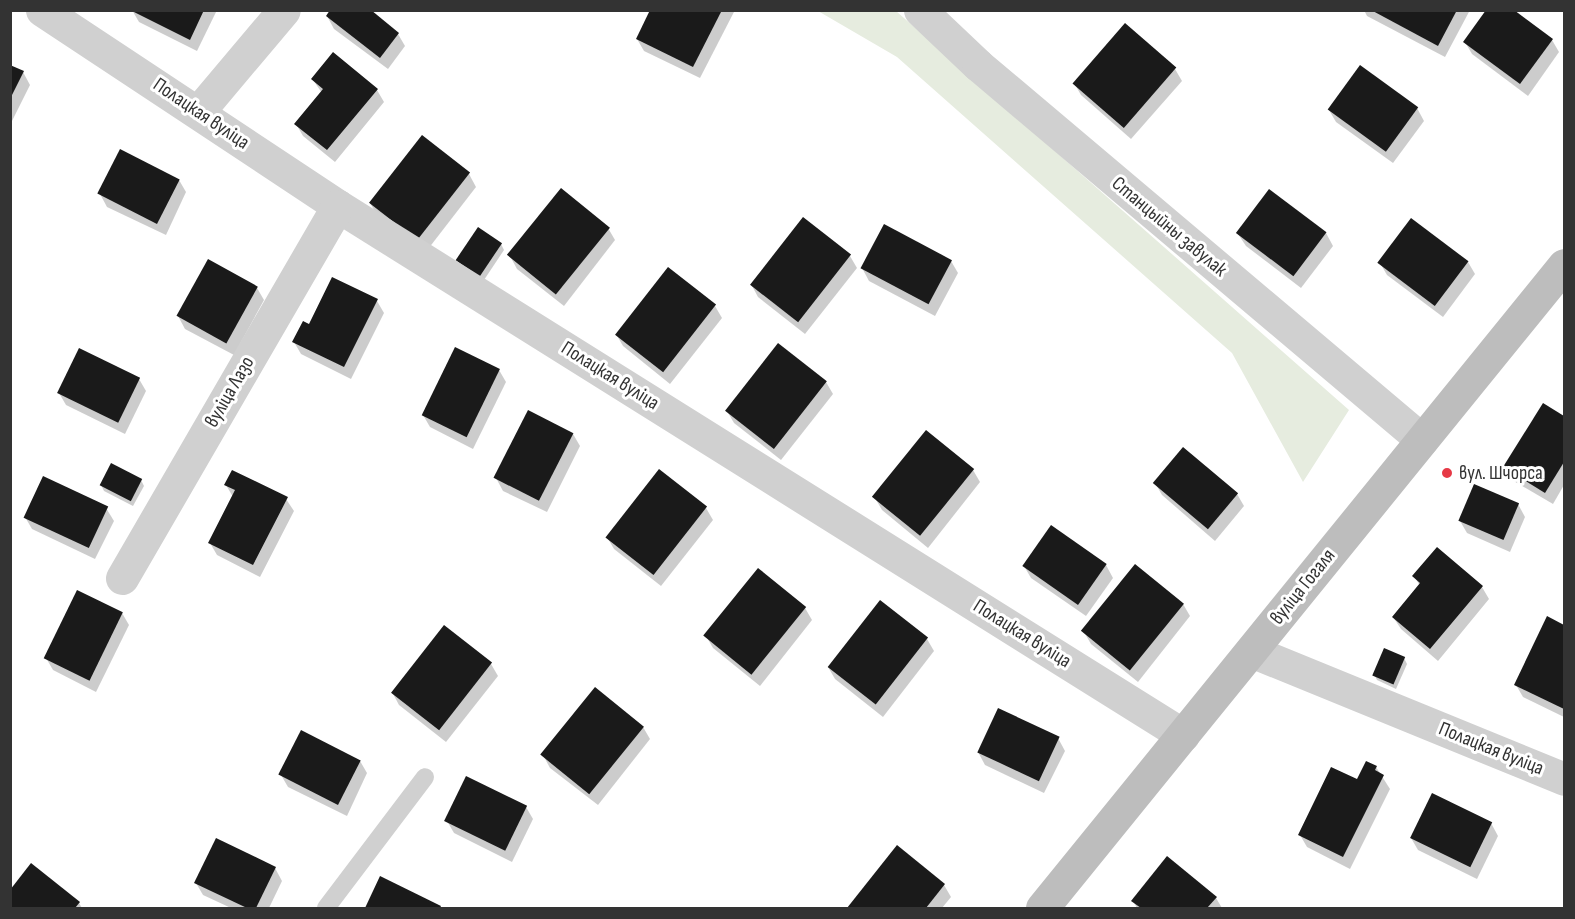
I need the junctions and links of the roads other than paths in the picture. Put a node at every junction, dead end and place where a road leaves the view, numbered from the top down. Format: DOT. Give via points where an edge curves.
graph roads {
  1 [pos="42,10"];
  2 [pos="284,10"];
  3 [pos="920,10"];
  4 [pos="198,112"];
  5 [pos="338,206"];
  6 [pos="1564,265"];
  7 [pos="1422,440"];
  8 [pos="122,578"];
  9 [pos="1251,651"];
  10 [pos="1183,735"];
  11 [pos="424,777"];
  12 [pos="1564,779"];
  13 [pos="326,909"];
  14 [pos="1042,909"];
  1 -- 4 [label="street, Полацкая вуліца"];
  2 -- 4 [label="street"];
  3 -- 7 [label="street, Станцыйны завулак" via="978,65"];
  4 -- 5 [label="street, Полацкая вуліца"];
  5 -- 8 [label="street, вуліца Лазо"];
  5 -- 10 [label="street, Полацкая вуліца"];
  6 -- 7 [label="main road, вуліца Гогаля"];
  7 -- 9 [label="main road, вуліца Гогаля"];
  9 -- 10 [label="main road, вуліца Гогаля"];
  9 -- 12 [label="street, Полацкая вуліца"];
  10 -- 14 [label="main road, вуліца Гогаля"];
  11 -- 13 [label="lane"];
}
